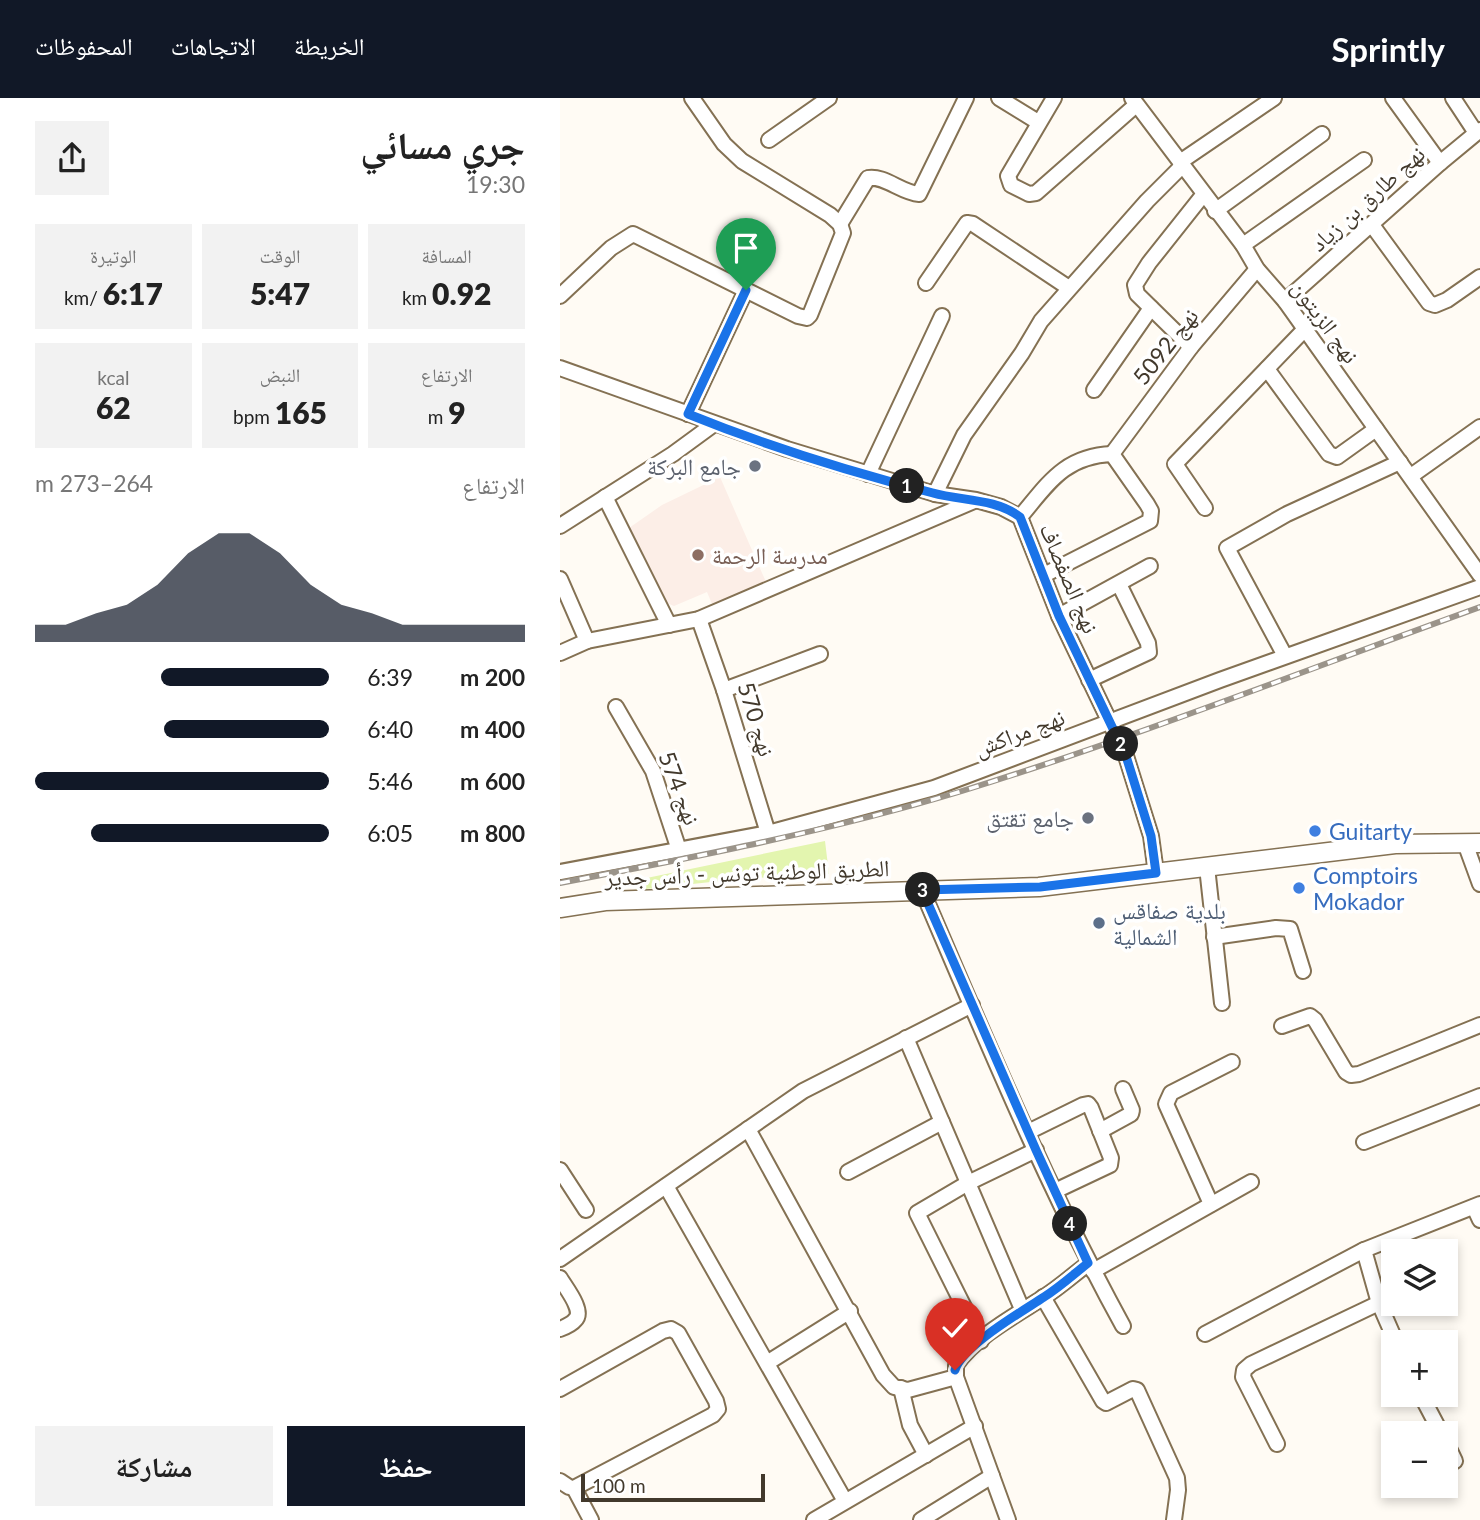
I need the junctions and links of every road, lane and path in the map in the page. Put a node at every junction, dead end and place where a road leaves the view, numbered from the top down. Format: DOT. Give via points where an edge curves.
graph roads {
  1 [pos="692,98"];
  2 [pos="828,98"];
  3 [pos="966,98"];
  4 [pos="999,98"];
  5 [pos="1054,98"];
  6 [pos="1275,98"];
  7 [pos="1393,98"];
  8 [pos="1452,98"];
  9 [pos="1134,102"];
  10 [pos="1038,122"];
  11 [pos="1478,132"];
  12 [pos="1322,134"];
  13 [pos="769,140"];
  14 [pos="1364,160"];
  15 [pos="1440,163"];
  16 [pos="1181,164"];
  17 [pos="1203,195"];
  18 [pos="1215,211"];
  19 [pos="840,224"];
  20 [pos="1372,225"];
  21 [pos="1243,245"];
  22 [pos="1257,269"];
  23 [pos="1480,277"];
  24 [pos="926,283"];
  25 [pos="1069,288"];
  26 [pos="746,290"];
  27 [pos="560,296"];
  28 [pos="1285,301"];
  29 [pos="1151,308"];
  30 [pos="942,316"];
  31 [pos="1305,329"];
  32 [pos="1191,347"];
  33 [pos="560,369"];
  34 [pos="1266,369"];
  35 [pos="1094,390"];
  36 [pos="688,414"];
  37 [pos="714,424"];
  38 [pos="1480,427"];
  39 [pos="1376,429"];
  40 [pos="1112,454"];
  41 [pos="1400,462"];
  42 [pos="868,474"];
  43 [pos="1411,476"];
  44 [pos="935,494"];
  45 [pos="605,497"];
  46 [pos="976,500"];
  47 [pos="1205,508"];
  48 [pos="1020,517"];
  49 [pos="560,525"];
  50 [pos="1150,566"];
  51 [pos="1044,575"];
  52 [pos="1480,575"];
  53 [pos="560,579"];
  54 [pos="1119,584"];
  55 [pos="1480,587"];
  56 [pos="1059,616"];
  57 [pos="699,619"];
  58 [pos="669,625"];
  59 [pos="587,641"];
  60 [pos="560,653"];
  61 [pos="820,654"];
  62 [pos="1285,656"];
  63 [pos="1089,680"];
  64 [pos="724,690"];
  65 [pos="616,707"];
  66 [pos="1111,721"];
  67 [pos="768,833"];
  68 [pos="1473,843"];
  69 [pos="679,850"];
  70 [pos="1207,867"];
  71 [pos="562,869"];
  72 [pos="1156,873"];
  73 [pos="1480,884"];
  74 [pos="922,890"];
  75 [pos="560,908"];
  76 [pos="1214,937"];
  77 [pos="1303,971"];
  78 [pos="1222,1003"];
  79 [pos="972,1005"];
  80 [pos="1480,1025"];
  81 [pos="1282,1026"];
  82 [pos="905,1038"];
  83 [pos="1232,1062"];
  84 [pos="1123,1089"];
  85 [pos="1480,1096"];
  86 [pos="942,1122"];
  87 [pos="748,1129"];
  88 [pos="1100,1131"];
  89 [pos="1028,1132"];
  90 [pos="1364,1142"];
  91 [pos="1036,1150"];
  92 [pos="560,1170"];
  93 [pos="848,1172"];
  94 [pos="968,1182"];
  95 [pos="1251,1182"];
  96 [pos="666,1186"];
  97 [pos="1055,1191"];
  98 [pos="1210,1204"];
  99 [pos="586,1210"];
  100 [pos="1478,1210"];
  101 [pos="1364,1250"];
  102 [pos="560,1259"];
  103 [pos="1091,1267"];
  104 [pos="560,1278"];
  105 [pos="1043,1297"];
  106 [pos="1379,1303"];
  107 [pos="1022,1309"];
  108 [pos="850,1311"];
  109 [pos="1124,1326"];
  110 [pos="560,1329"];
  111 [pos="1391,1330"];
  112 [pos="1205,1334"];
  113 [pos="981,1341"];
  114 [pos="767,1363"];
  115 [pos="956,1377"];
  116 [pos="901,1388"];
  117 [pos="560,1389"];
  118 [pos="975,1426"];
  119 [pos="1277,1444"];
  120 [pos="926,1455"];
  121 [pos="992,1476"];
  122 [pos="560,1481"];
  123 [pos="575,1488"];
  124 [pos="845,1502"];
  125 [pos="591,1520"];
  126 [pos="814,1520"];
  127 [pos="921,1520"];
  128 [pos="1008,1520"];
  129 [pos="1174,1520"];
  1 -- 19 [label="street" via="724,144 742,161"];
  2 -- 13 [label="street"];
  3 -- 19 [label="street" via="919,194 868,178"];
  4 -- 10 [label="street"];
  5 -- 10 [label="street"];
  6 -- 16 [label="street"];
  7 -- 15 [label="street"];
  8 -- 11 [label="street"];
  9 -- 10 [label="street" via="1036,193 1029,194 1011,185 1008,176"];
  9 -- 16 [label="street, نهج الزيتون"];
  11 -- 15 [label="street, نهج طارق بن زياد"];
  12 -- 18 [label="street"];
  14 -- 21 [label="street"];
  15 -- 20 [label="street, نهج طارق بن زياد"];
  16 -- 17 [label="street, نهج الزيتون"];
  16 -- 25 [label="street"];
  17 -- 18 [label="street, نهج الزيتون"];
  17 -- 29 [label="street" via="1137,280 1137,294"];
  18 -- 21 [label="street, نهج الزيتون"];
  19 -- 26 [label="street" via="842,233 807,318"];
  20 -- 23 [label="street" via="1429,303 1447,300"];
  20 -- 28 [label="street, نهج طارق بن زياد"];
  21 -- 22 [label="street, نهج الزيتون"];
  22 -- 28 [label="street, نهج الزيتون"];
  22 -- 32 [label="street, نهج 5092"];
  24 -- 25 [label="street" via="967,223"];
  25 -- 44 [label="street" via="1041,321 964,435"];
  26 -- 27 [label="street" via="633,234 611,248"];
  26 -- 36 [label="street"];
  28 -- 31 [label="street, نهج الزيتون"];
  29 -- 32 [label="street"];
  29 -- 35 [label="street"];
  30 -- 42 [label="street"];
  31 -- 34 [label="street"];
  31 -- 39 [label="street, نهج الزيتون"];
  32 -- 40 [label="street, نهج 5092"];
  33 -- 36 [label="street, نهج الصفصاف"];
  34 -- 39 [label="street" via="1329,454 1337,457"];
  34 -- 47 [label="street" via="1175,464"];
  36 -- 37 [label="street, نهج الصفصاف"];
  37 -- 42 [label="street, نهج الصفصاف"];
  37 -- 45 [label="street"];
  38 -- 43 [label="street"];
  39 -- 41 [label="street, نهج الزيتون"];
  40 -- 48 [label="street" via="1096,454 1063,468"];
  40 -- 51 [label="street" via="1147,504 1150,521"];
  41 -- 43 [label="street, نهج الزيتون"];
  41 -- 62 [label="street" via="1287,514 1227,548"];
  42 -- 44 [label="street, نهج الصفصاف"];
  43 -- 52 [label="street, نهج الزيتون"];
  44 -- 46 [label="street, نهج الصفصاف"];
  45 -- 49 [label="street"];
  45 -- 58 [label="street"];
  46 -- 48 [label="street, نهج الصفصاف"];
  46 -- 57 [label="street"];
  48 -- 51 [label="street, نهج الصفصاف"];
  50 -- 54 [label="street"];
  51 -- 56 [label="street, نهج الصفصاف"];
  53 -- 59 [label="street"];
  54 -- 56 [label="street"];
  54 -- 63 [label="street" via="1149,652"];
  55 -- 62 [label="street, نهج مراكش"];
  56 -- 63 [label="street, نهج الصفصاف"];
  57 -- 58 [label="street"];
  57 -- 64 [label="street, نهج 570"];
  58 -- 59 [label="street"];
  59 -- 60 [label="street"];
  61 -- 64 [label="street"];
  62 -- 66 [label="street, نهج مراكش"];
  63 -- 66 [label="street, نهج الصفصاف"];
  64 -- 67 [label="street, نهج 570"];
  65 -- 69 [label="street, نهج 574" via="653,771"];
  66 -- 67 [label="street, نهج مراكش" via="934,788"];
  66 -- 72 [label="street, نهج الصفصاف" via="1143,808"];
  67 -- 69 [label="street, نهج مراكش"];
  68 -- 70 [label="main road, الطريق الوطنية تونس - رأس جدير" via="1395,844"];
  68 -- 73 [label="street"];
  69 -- 71 [label="street, نهج مراكش"];
  70 -- 72 [label="main road, الطريق الوطنية تونس - رأس جدير"];
  70 -- 76 [label="street"];
  72 -- 74 [label="main road, الطريق الوطنية تونس - رأس جدير" via="1040,887"];
  74 -- 75 [label="main road, الطريق الوطنية تونس - رأس جدير" via="605,901"];
  74 -- 79 [label="street"];
  76 -- 77 [label="street" via="1290,929"];
  76 -- 78 [label="street"];
  79 -- 82 [label="street"];
  79 -- 89 [label="street"];
  80 -- 81 [label="street" via="1352,1075 1310,1016"];
  82 -- 86 [label="street"];
  82 -- 87 [label="street" via="803,1091"];
  83 -- 98 [label="street" via="1171,1093 1166,1104"];
  84 -- 88 [label="street" via="1131,1114"];
  85 -- 90 [label="street"];
  86 -- 93 [label="street"];
  86 -- 94 [label="street"];
  87 -- 96 [label="street"];
  87 -- 108 [label="street"];
  88 -- 89 [label="street" via="1088,1104"];
  88 -- 97 [label="street" via="1110,1165"];
  89 -- 91 [label="street"];
  91 -- 94 [label="street"];
  91 -- 97 [label="street"];
  92 -- 99 [label="street"];
  94 -- 107 [label="street"];
  94 -- 113 [label="street" via="916,1213"];
  95 -- 98 [label="street"];
  96 -- 102 [label="street"];
  96 -- 114 [label="street"];
  97 -- 103 [label="street"];
  98 -- 103 [label="street"];
  100 -- 101 [label="street"];
  101 -- 106 [label="street"];
  101 -- 112 [label="street"];
  103 -- 105 [label="street"];
  103 -- 109 [label="street"];
  104 -- 110 [label="street" via="579,1315"];
  105 -- 107 [label="street"];
  105 -- 129 [label="street" via="1102,1401 1135,1389 1177,1478"];
  106 -- 111 [label="street"];
  106 -- 119 [label="street" via="1244,1370 1243,1377"];
  107 -- 113 [label="street"];
  108 -- 114 [label="street"];
  108 -- 116 [label="street" via="883,1374 894,1387"];
  113 -- 115 [label="street" via="960,1359"];
  114 -- 124 [label="street"];
  115 -- 116 [label="street" via="914,1390"];
  115 -- 118 [label="street"];
  116 -- 120 [label="street" via="910,1425"];
  117 -- 123 [label="street" via="671,1329 678,1333 718,1409"];
  118 -- 120 [label="street"];
  118 -- 121 [label="street"];
  120 -- 124 [label="street"];
  121 -- 127 [label="street"];
  121 -- 128 [label="street"];
  122 -- 123 [label="street"];
  123 -- 125 [label="street"];
  124 -- 126 [label="street"];
}
